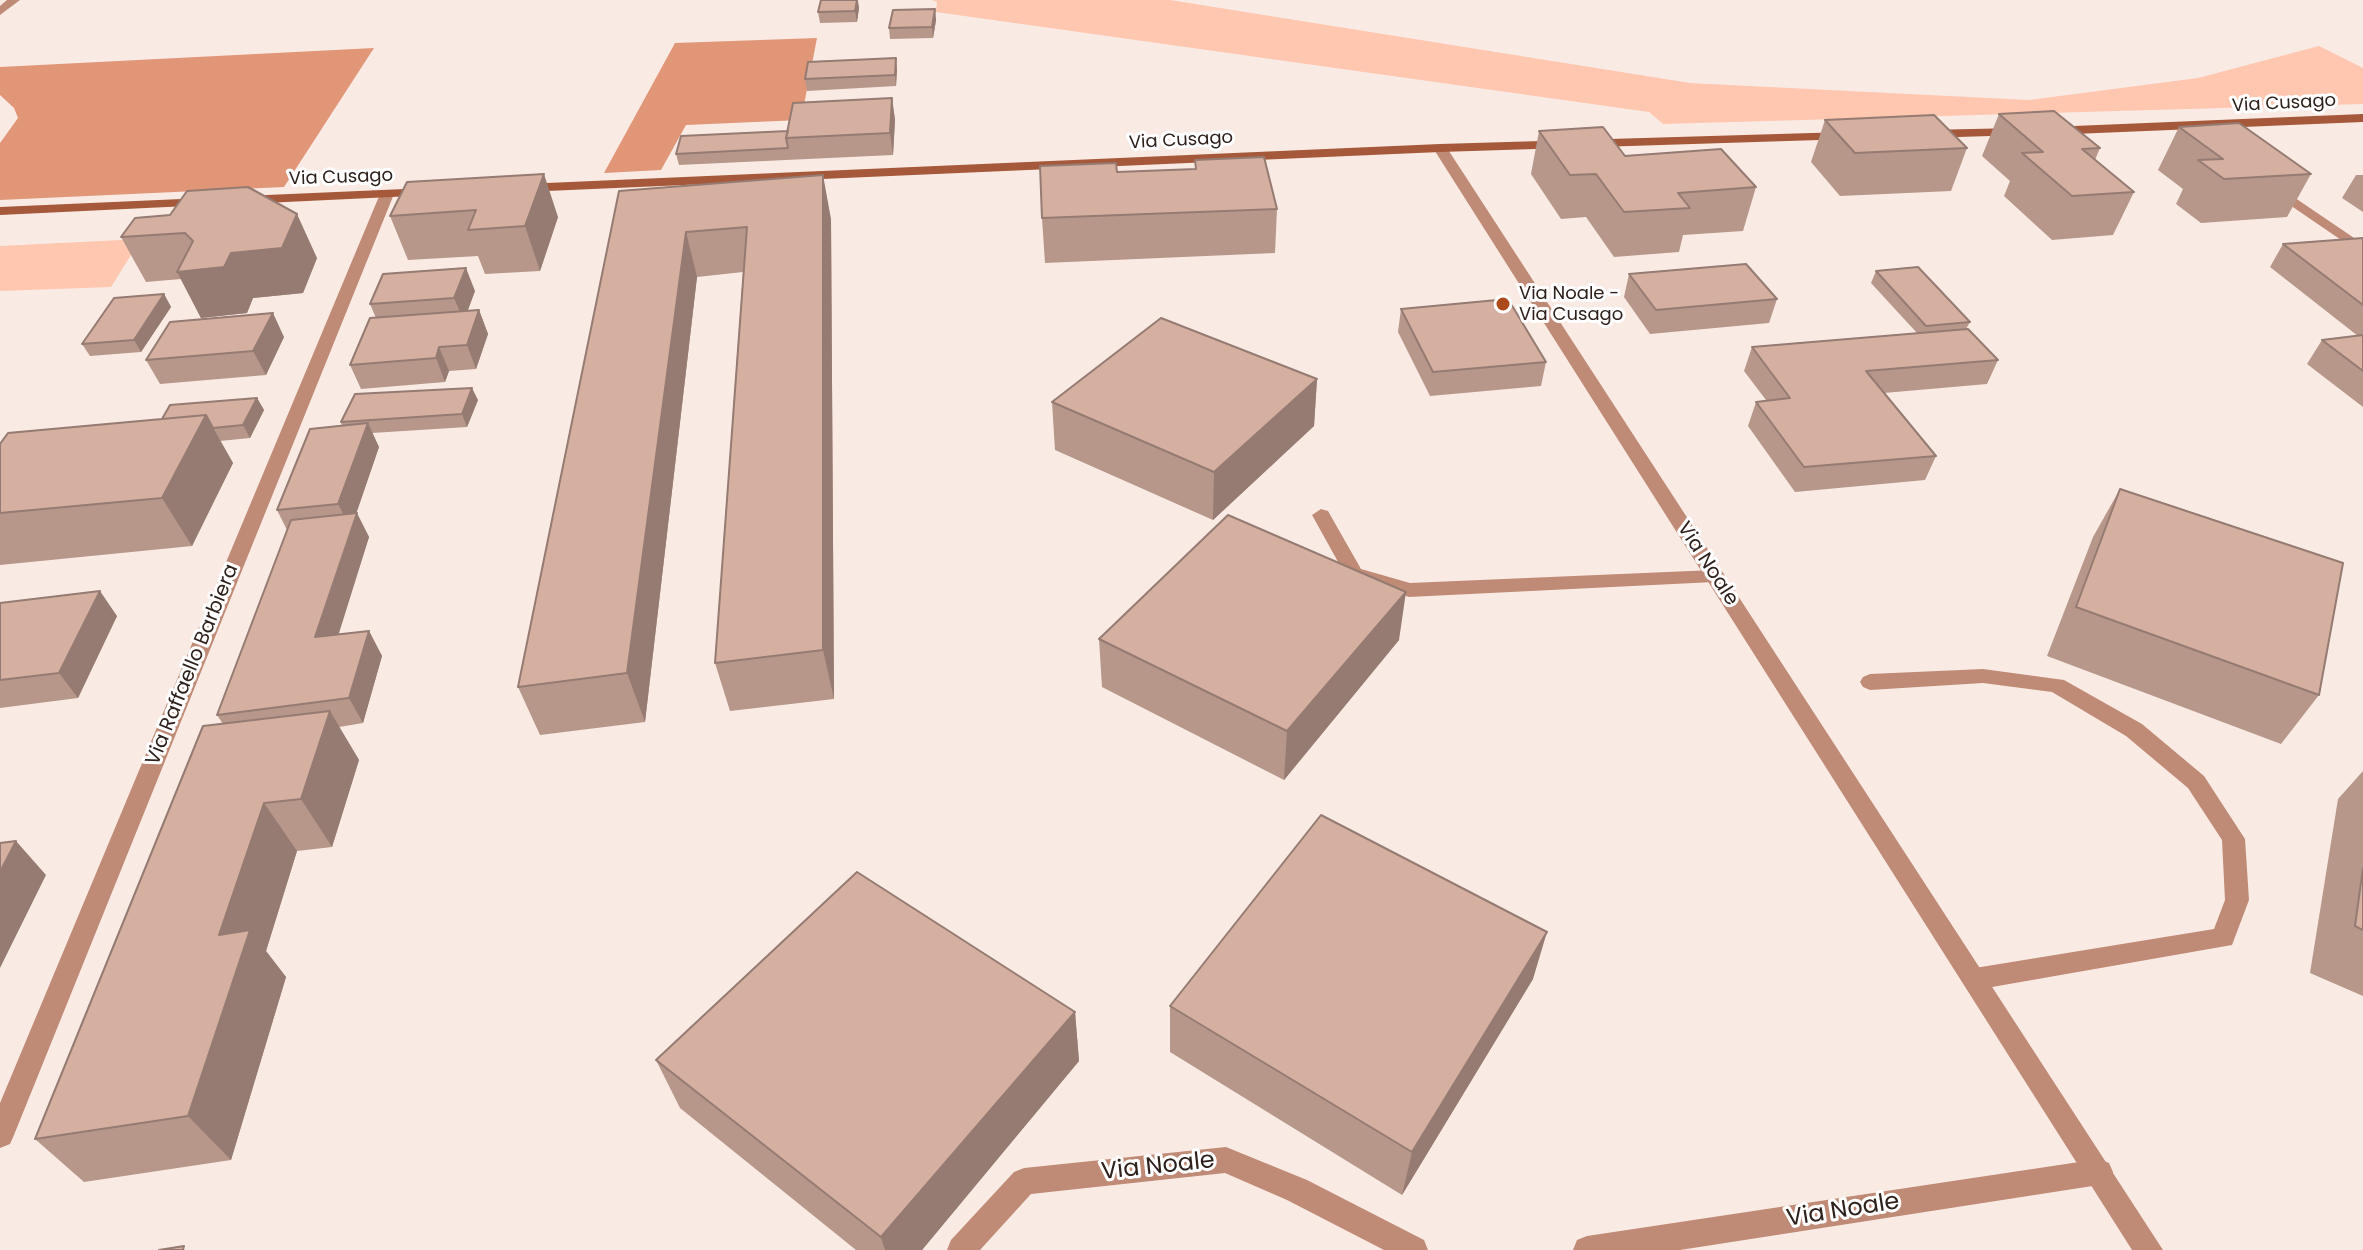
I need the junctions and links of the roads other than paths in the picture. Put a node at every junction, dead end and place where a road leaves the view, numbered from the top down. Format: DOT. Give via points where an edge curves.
graph roads {
  1 [pos="14,0"];
  2 [pos="0,12"];
  3 [pos="2363,118"];
  4 [pos="2188,127"];
  5 [pos="1918,134"];
  6 [pos="1854,136"];
  7 [pos="2204,138"];
  8 [pos="1440,148"];
  9 [pos="2261,179"];
  10 [pos="514,189"];
  11 [pos="451,191"];
  12 [pos="387,194"];
  13 [pos="0,211"];
  14 [pos="2363,251"];
  15 [pos="1321,515"];
  16 [pos="1714,576"];
  17 [pos="1870,682"];
  18 [pos="1975,979"];
  19 [pos="0,1135"];
  20 [pos="2099,1172"];
  21 [pos="961,1250"];
  22 [pos="1414,1250"];
  23 [pos="1587,1250"];
  24 [pos="2149,1250"];
  1 -- 2 [label="street"];
  3 -- 4 [label="street, Via Cusago"];
  4 -- 5 [label="street, Via Cusago"];
  4 -- 7 [label="street"];
  6 -- 8 [label="street, Via Cusago"];
  8 -- 10 [label="street, Via Cusago"];
  8 -- 16 [label="street, Via Noale"];
  9 -- 14 [label="street"];
  11 -- 12 [label="street, Via Cusago"];
  12 -- 13 [label="street, Via Cusago"];
  12 -- 19 [label="street, Via Raffaello Barbiera"];
  15 -- 16 [label="street" via="1354,573 1409,590"];
  16 -- 18 [label="street, Via Noale"];
  17 -- 18 [label="street" via="1983,676 2057,685 2134,730 2196,782 2233,839 2237,900 2223,938"];
  18 -- 20 [label="street, Via Noale"];
  20 -- 23 [label="street, Via Noale"];
  20 -- 24 [label="street, Via Noale"];
  21 -- 22 [label="street, Via Noale" via="1024,1181 1226,1160"];
}
